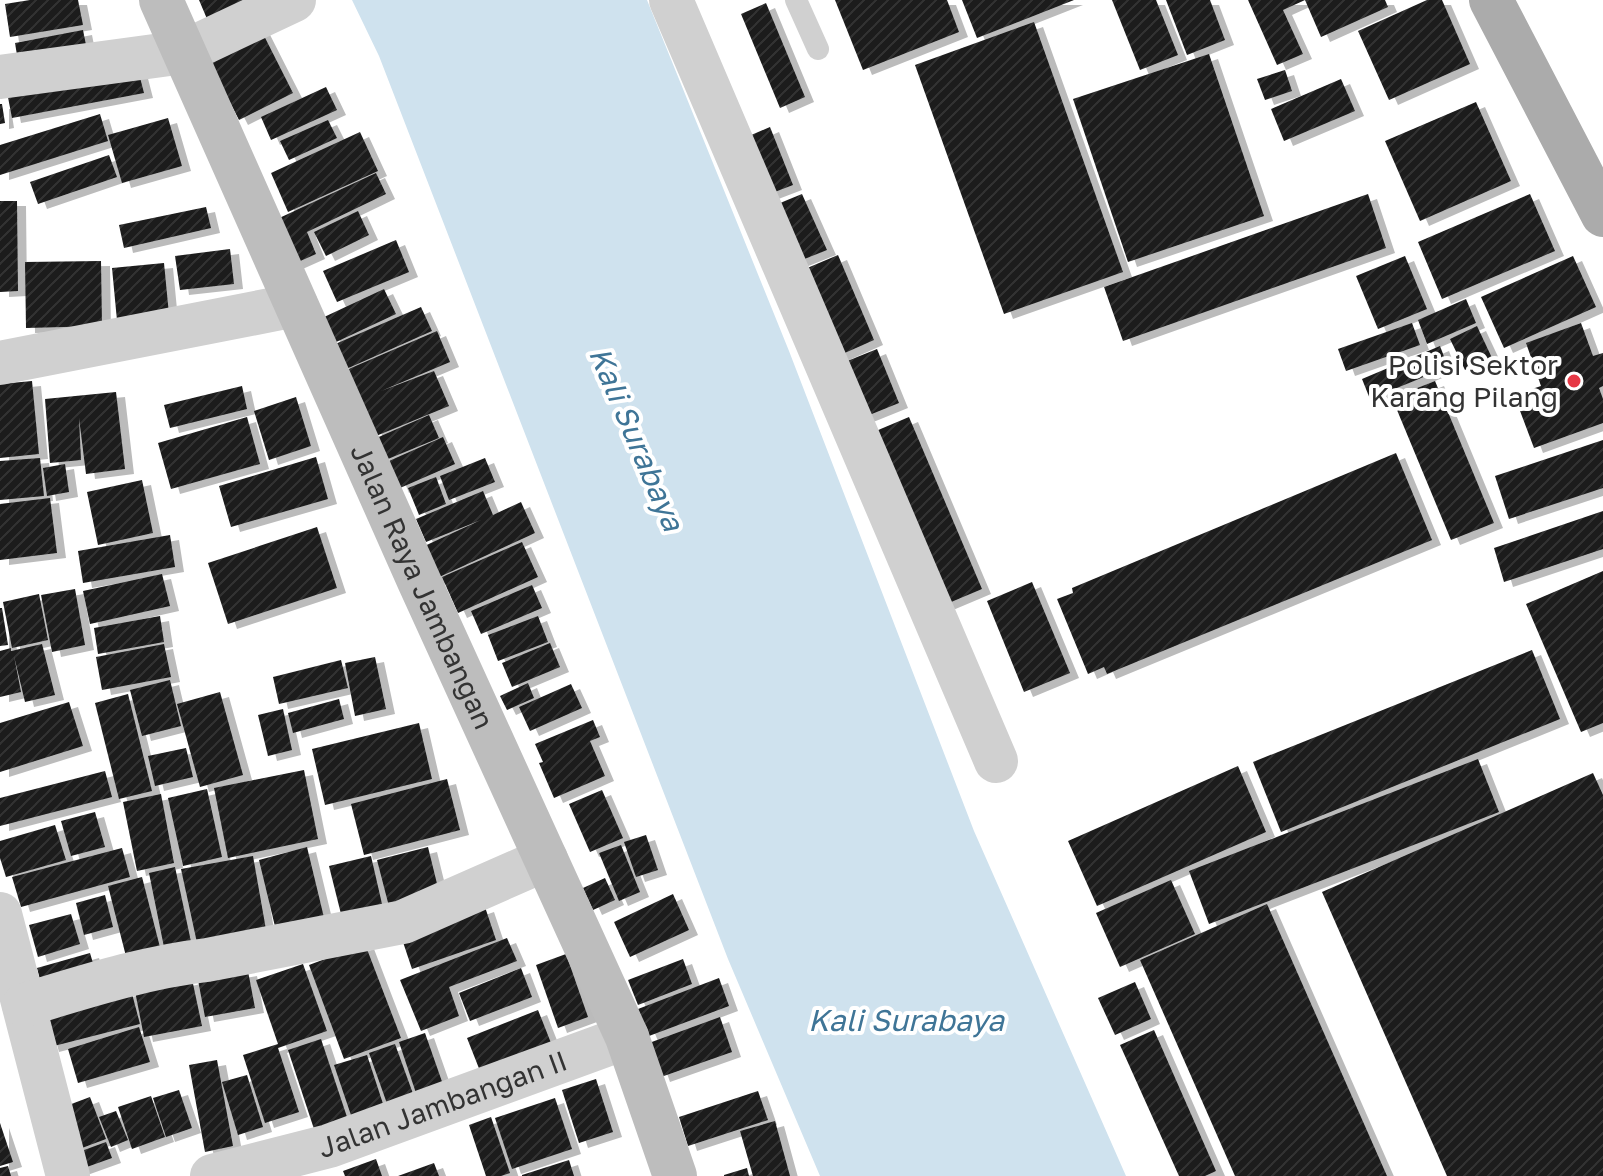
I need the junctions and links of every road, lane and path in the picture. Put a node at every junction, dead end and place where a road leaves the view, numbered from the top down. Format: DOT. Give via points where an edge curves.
graph roads {
  1 [pos="161,0"];
  2 [pos="294,0"];
  3 [pos="671,0"];
  4 [pos="796,0"];
  5 [pos="1491,0"];
  6 [pos="818,49"];
  7 [pos="184,52"];
  8 [pos="0,77"];
  9 [pos="1603,215"];
  10 [pos="296,305"];
  11 [pos="0,363"];
  12 [pos="996,761"];
  13 [pos="546,859"];
  14 [pos="0,914"];
  15 [pos="24,1005"];
  16 [pos="627,1037"];
  17 [pos="333,1161"];
  18 [pos="68,1176"];
  19 [pos="212,1176"];
  20 [pos="675,1176"];
  1 -- 7 [label="main road, Jalan Raya Jambangan"];
  2 -- 7 [label="street"];
  3 -- 12 [label="street"];
  4 -- 6 [label="lane"];
  5 -- 9 [label="main road"];
  7 -- 8 [label="street"];
  7 -- 10 [label="main road, Jalan Raya Jambangan"];
  10 -- 11 [label="street"];
  10 -- 13 [label="main road, Jalan Raya Jambangan"];
  13 -- 15 [label="street" via="403,922 130,974"];
  13 -- 16 [label="main road, Jalan Raya Jambangan"];
  14 -- 15 [label="street"];
  15 -- 18 [label="street"];
  16 -- 17 [label="street, Jalan Jambangan II"];
  16 -- 20 [label="main road, Jalan Raya Jambangan"];
  17 -- 19 [label="street, Jalan Jambangan II"];
}
